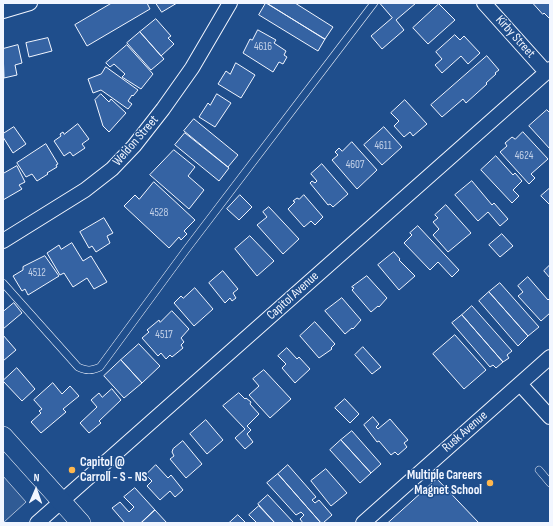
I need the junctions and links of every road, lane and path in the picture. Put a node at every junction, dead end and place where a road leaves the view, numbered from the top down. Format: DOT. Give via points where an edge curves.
graph roads {
  1 [pos="30,3"];
  2 [pos="230,3"];
  3 [pos="374,3"];
  4 [pos="484,3"];
  5 [pos="3,11"];
  6 [pos="548,70"];
  7 [pos="3,241"];
  8 [pos="3,283"];
  9 [pos="550,357"];
  10 [pos="520,384"];
  11 [pos="550,417"];
  12 [pos="3,436"];
  13 [pos="538,470"];
  14 [pos="550,483"];
  15 [pos="61,501"];
  16 [pos="37,523"];
  17 [pos="81,523"];
  18 [pos="363,523"];
  1 -- 5 [label="street"];
  2 -- 7 [label="street, Weldon Street" via="192,68 134,146 112,169 85,190"];
  3 -- 8 [label="lane" via="100,367 85,370 78,367"];
  4 -- 6 [label="street, Kirby Street"];
  6 -- 15 [label="street, Capitol Avenue"];
  9 -- 10 [label="street, Rusk Avenue"];
  10 -- 11 [label="street"];
  10 -- 18 [label="street, Rusk Avenue"];
  12 -- 15 [label="street"];
  13 -- 14 [label="lane"];
  15 -- 16 [label="street, Capitol Avenue"];
  15 -- 17 [label="street"];
}
